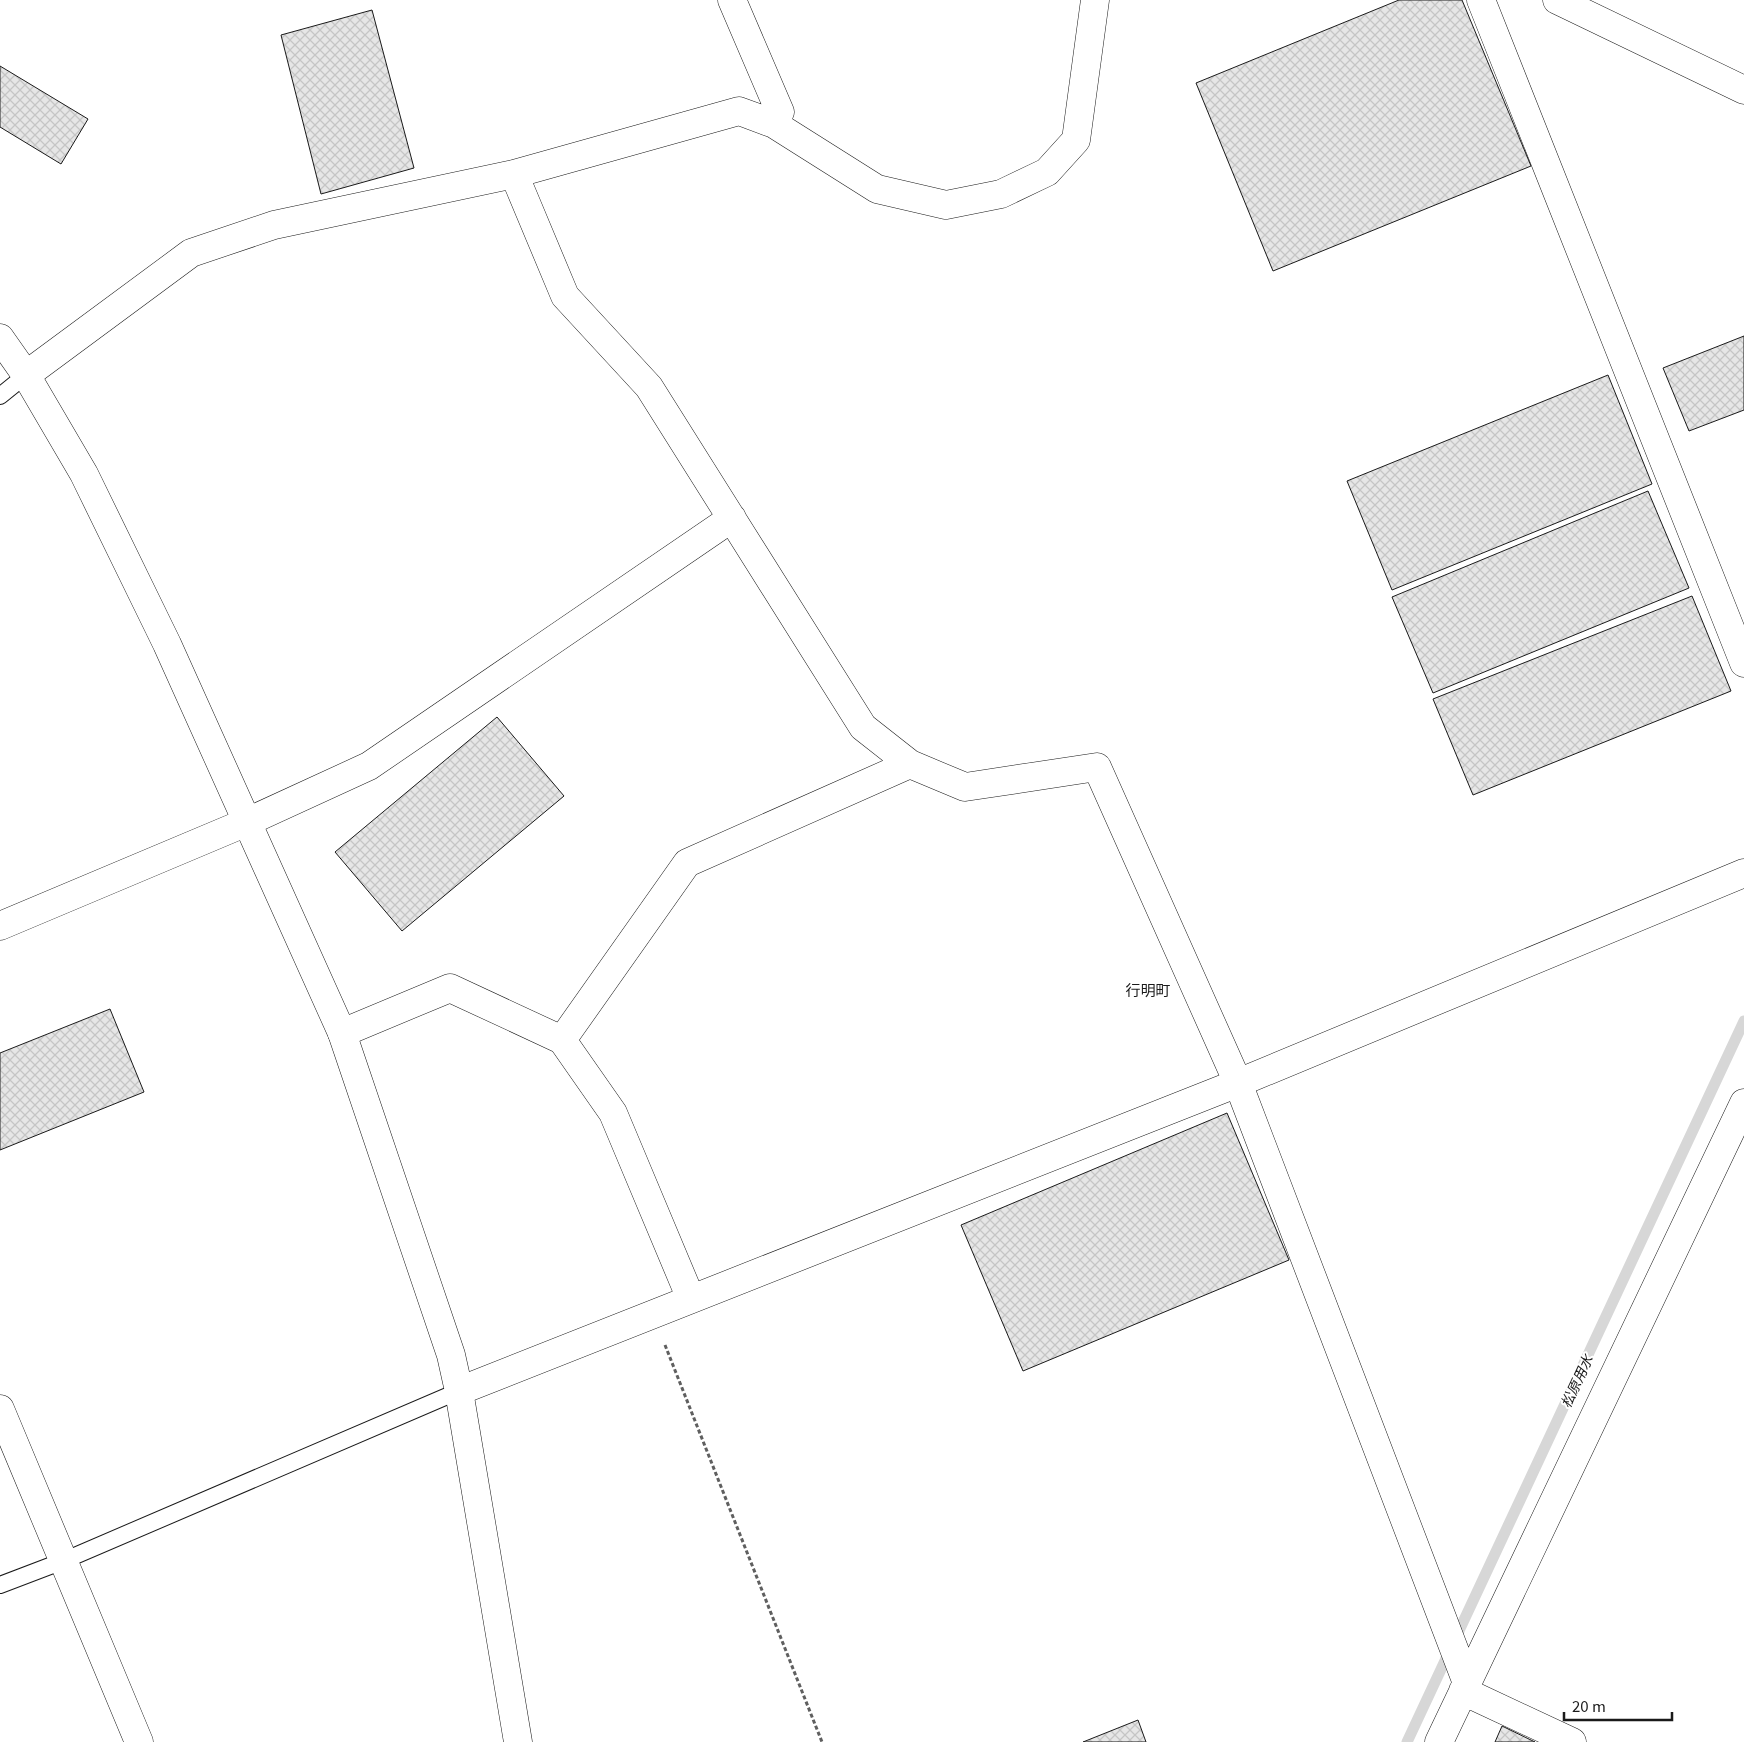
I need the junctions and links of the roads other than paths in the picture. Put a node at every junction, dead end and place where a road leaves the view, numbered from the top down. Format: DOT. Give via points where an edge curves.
graph roads {
  1 [pos="732,0"];
  2 [pos="1095,0"];
  3 [pos="1482,0"];
  4 [pos="1557,0"];
  5 [pos="1744,90"];
  6 [pos="774,124"];
  7 [pos="514,174"];
  8 [pos="0,338"];
  9 [pos="26,375"];
  10 [pos="0,396"];
  11 [pos="732,518"];
  12 [pos="1744,663"];
  13 [pos="910,764"];
  14 [pos="246,822"];
  15 [pos="1744,873"];
  16 [pos="0,926"];
  17 [pos="342,1033"];
  18 [pos="562,1040"];
  19 [pos="1238,1083"];
  20 [pos="1742,1114"];
  21 [pos="691,1299"];
  22 [pos="459,1391"];
  23 [pos="0,1409"];
  24 [pos="64,1561"];
  25 [pos="0,1585"];
  26 [pos="1463,1679"];
  27 [pos="139,1742"];
  28 [pos="518,1742"];
  29 [pos="1439,1742"];
  30 [pos="1572,1742"];
  1 -- 6 [label="street" via="780,112"];
  2 -- 6 [label="street" via="1076,140 1048,172 1001,194 946,205 877,189"];
  3 -- 12 [label="street"];
  4 -- 5 [label="street"];
  6 -- 7 [label="street" via="739,111"];
  7 -- 9 [label="street" via="274,225 190,253"];
  7 -- 11 [label="street" via="564,296 649,387"];
  8 -- 9 [label="street"];
  9 -- 10 [label="lane"];
  9 -- 14 [label="street" via="84,474 167,644"];
  11 -- 13 [label="street" via="863,727"];
  11 -- 14 [label="street" via="369,766"];
  13 -- 18 [label="street" via="686,862"];
  13 -- 19 [label="street" via="965,787 1096,768"];
  14 -- 16 [label="street"];
  14 -- 17 [label="street"];
  15 -- 19 [label="street"];
  17 -- 18 [label="street" via="450,988"];
  17 -- 22 [label="street" via="451,1355"];
  18 -- 21 [label="street" via="613,1113"];
  19 -- 21 [label="street"];
  19 -- 26 [label="street"];
  20 -- 26 [label="street"];
  21 -- 22 [label="street"];
  22 -- 24 [label="lane"];
  22 -- 28 [label="street"];
  23 -- 24 [label="street"];
  24 -- 25 [label="lane"];
  24 -- 27 [label="street"];
  26 -- 29 [label="street"];
  26 -- 30 [label="street"];
}
